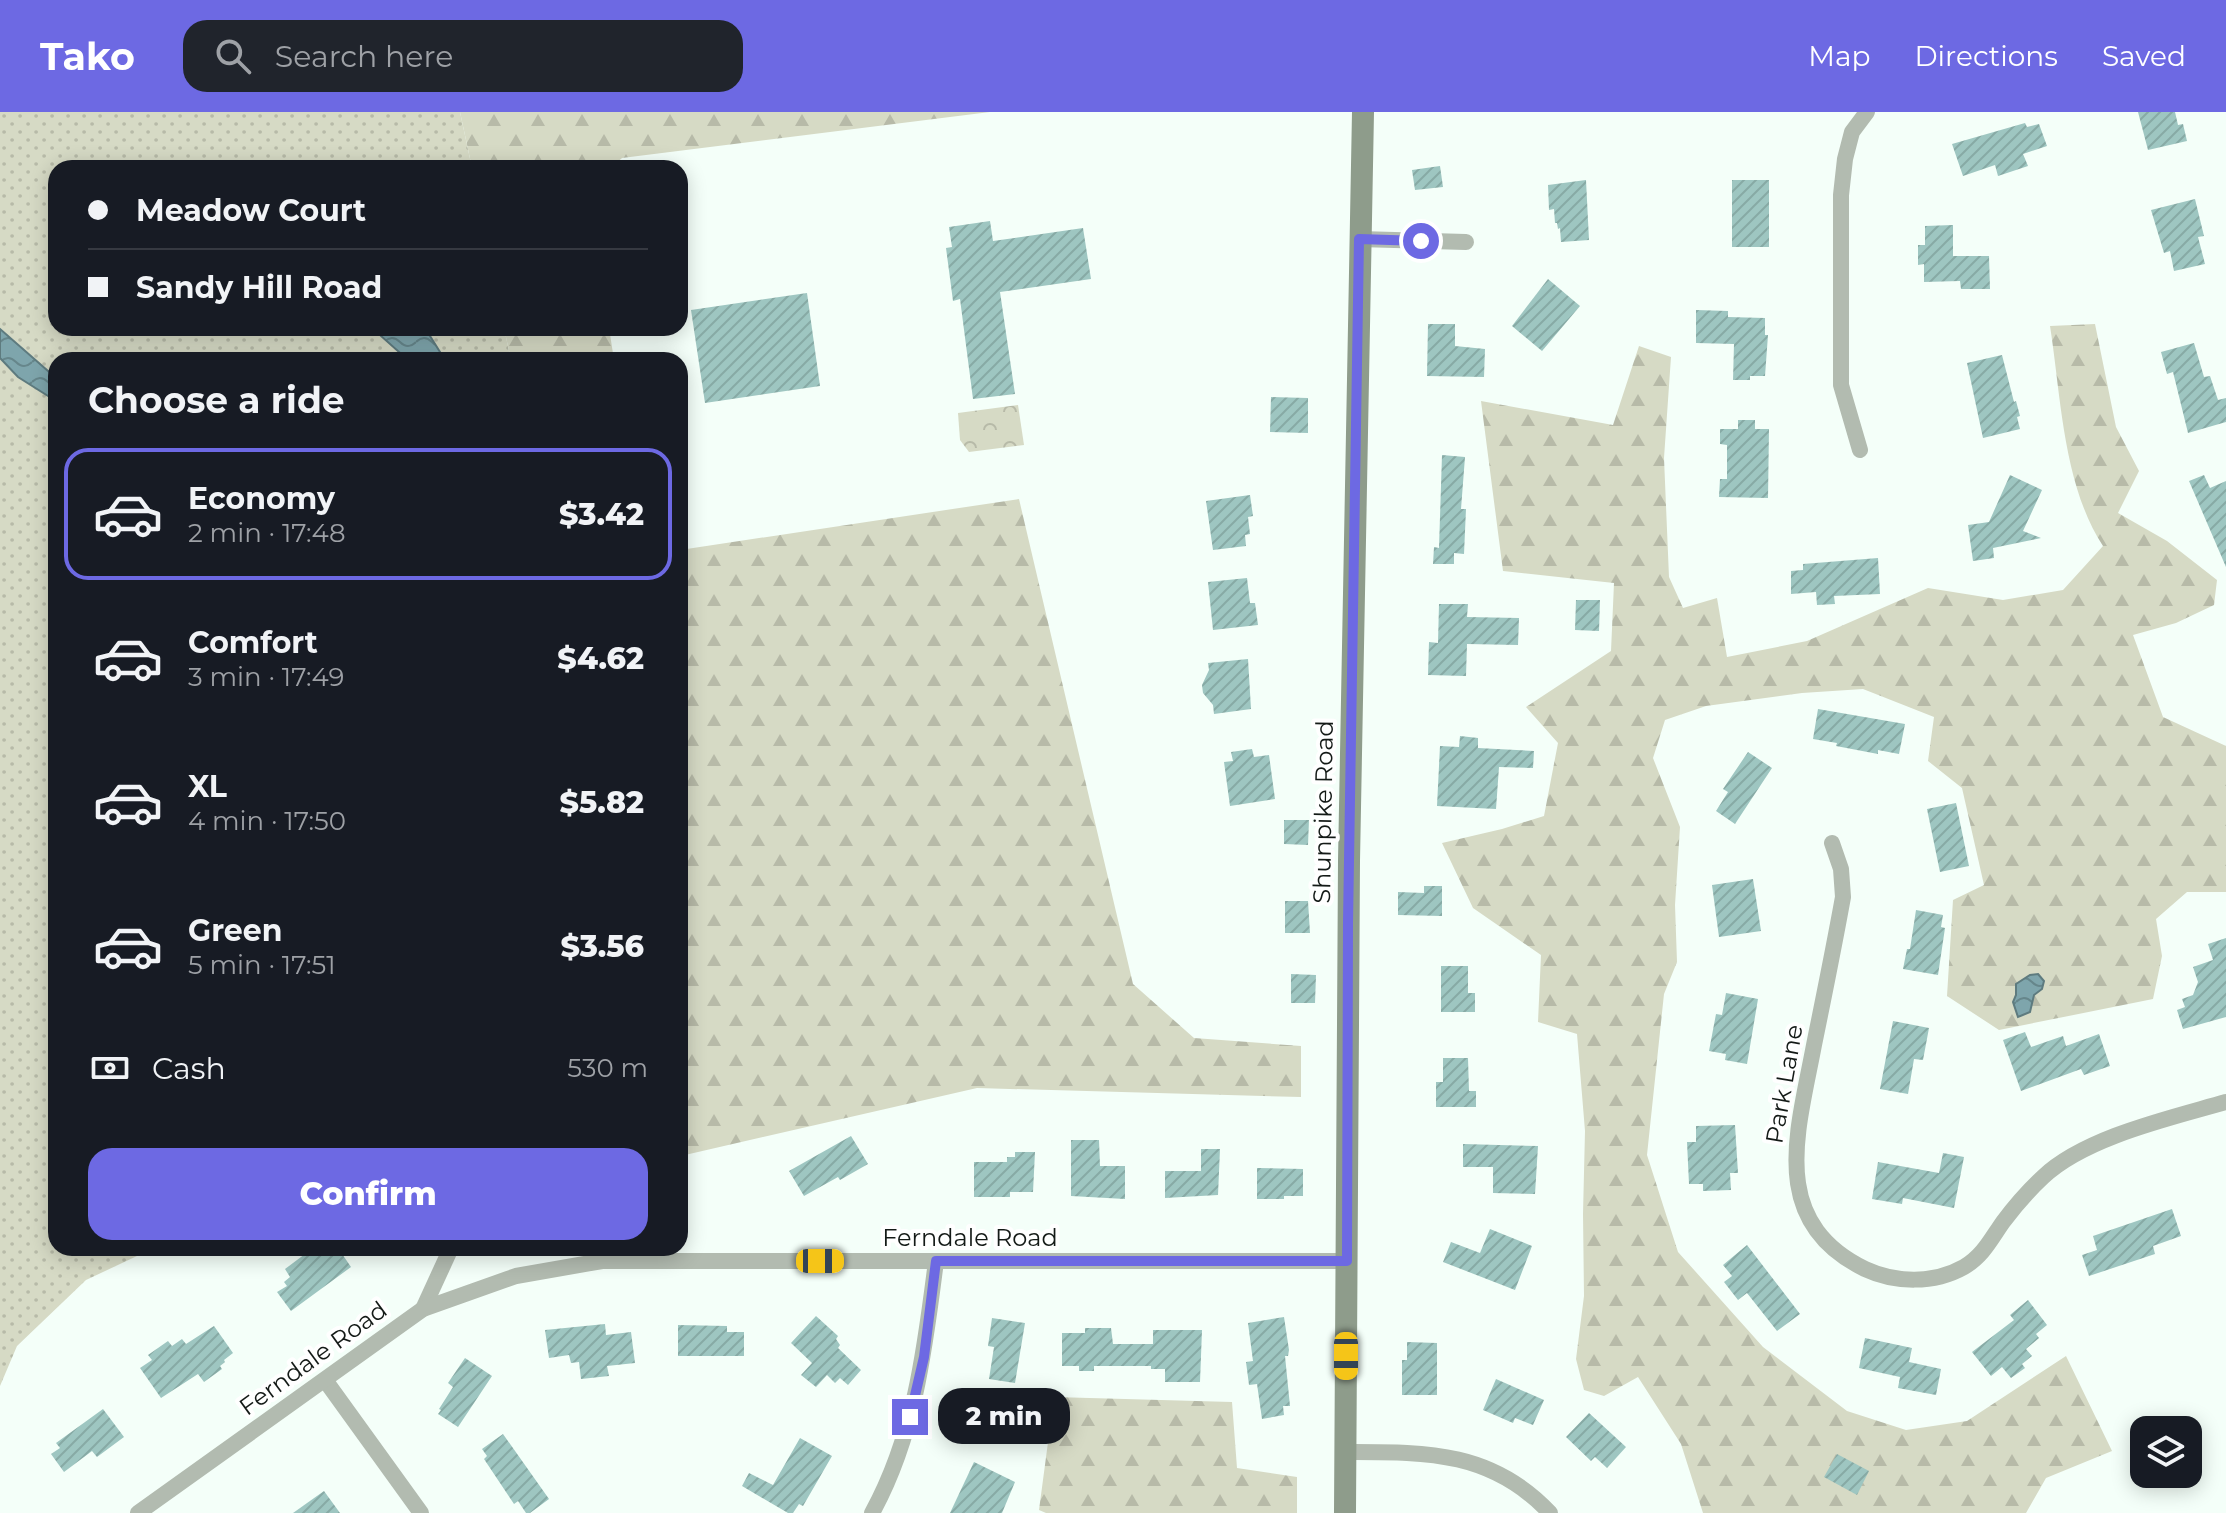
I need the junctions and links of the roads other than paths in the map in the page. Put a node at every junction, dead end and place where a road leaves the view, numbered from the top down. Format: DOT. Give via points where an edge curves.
graph roads {
  1 [pos="1363,112"];
  2 [pos="1867,112"];
  3 [pos="1359,239"];
  4 [pos="1466,242"];
  5 [pos="1860,450"];
  6 [pos="1832,843"];
  7 [pos="2226,1102"];
  8 [pos="447,1256"];
  9 [pos="936,1261"];
  10 [pos="1347,1261"];
  11 [pos="423,1309"];
  12 [pos="325,1380"];
  13 [pos="1345,1452"];
  14 [pos="138,1513"];
  15 [pos="421,1513"];
  16 [pos="872,1513"];
  17 [pos="1345,1513"];
  18 [pos="1550,1513"];
  1 -- 3 [label="main road, Shunpike Road"];
  2 -- 5 [label="street" via="1852,132 1841,195 1841,385"];
  3 -- 4 [label="street"];
  3 -- 10 [label="main road, Shunpike Road"];
  6 -- 7 [label="street, Park Lane" via="1843,897 1797,1133 1796,1177 1815,1229 1844,1259 1896,1278 1951,1273 1985,1249 2026,1193 2057,1165 2133,1129"];
  8 -- 11 [label="street"];
  9 -- 10 [label="street, Ferndale Road"];
  9 -- 11 [label="street, Ferndale Road" via="602,1261 516,1276"];
  9 -- 16 [label="street" via="924,1357 903,1446"];
  10 -- 13 [label="main road, Shunpike Road"];
  11 -- 12 [label="street, Ferndale Road"];
  12 -- 14 [label="street, Ferndale Road"];
  12 -- 15 [label="street"];
  13 -- 17 [label="main road, Shunpike Road"];
  13 -- 18 [label="street" via="1459,1458 1521,1488"];
}
